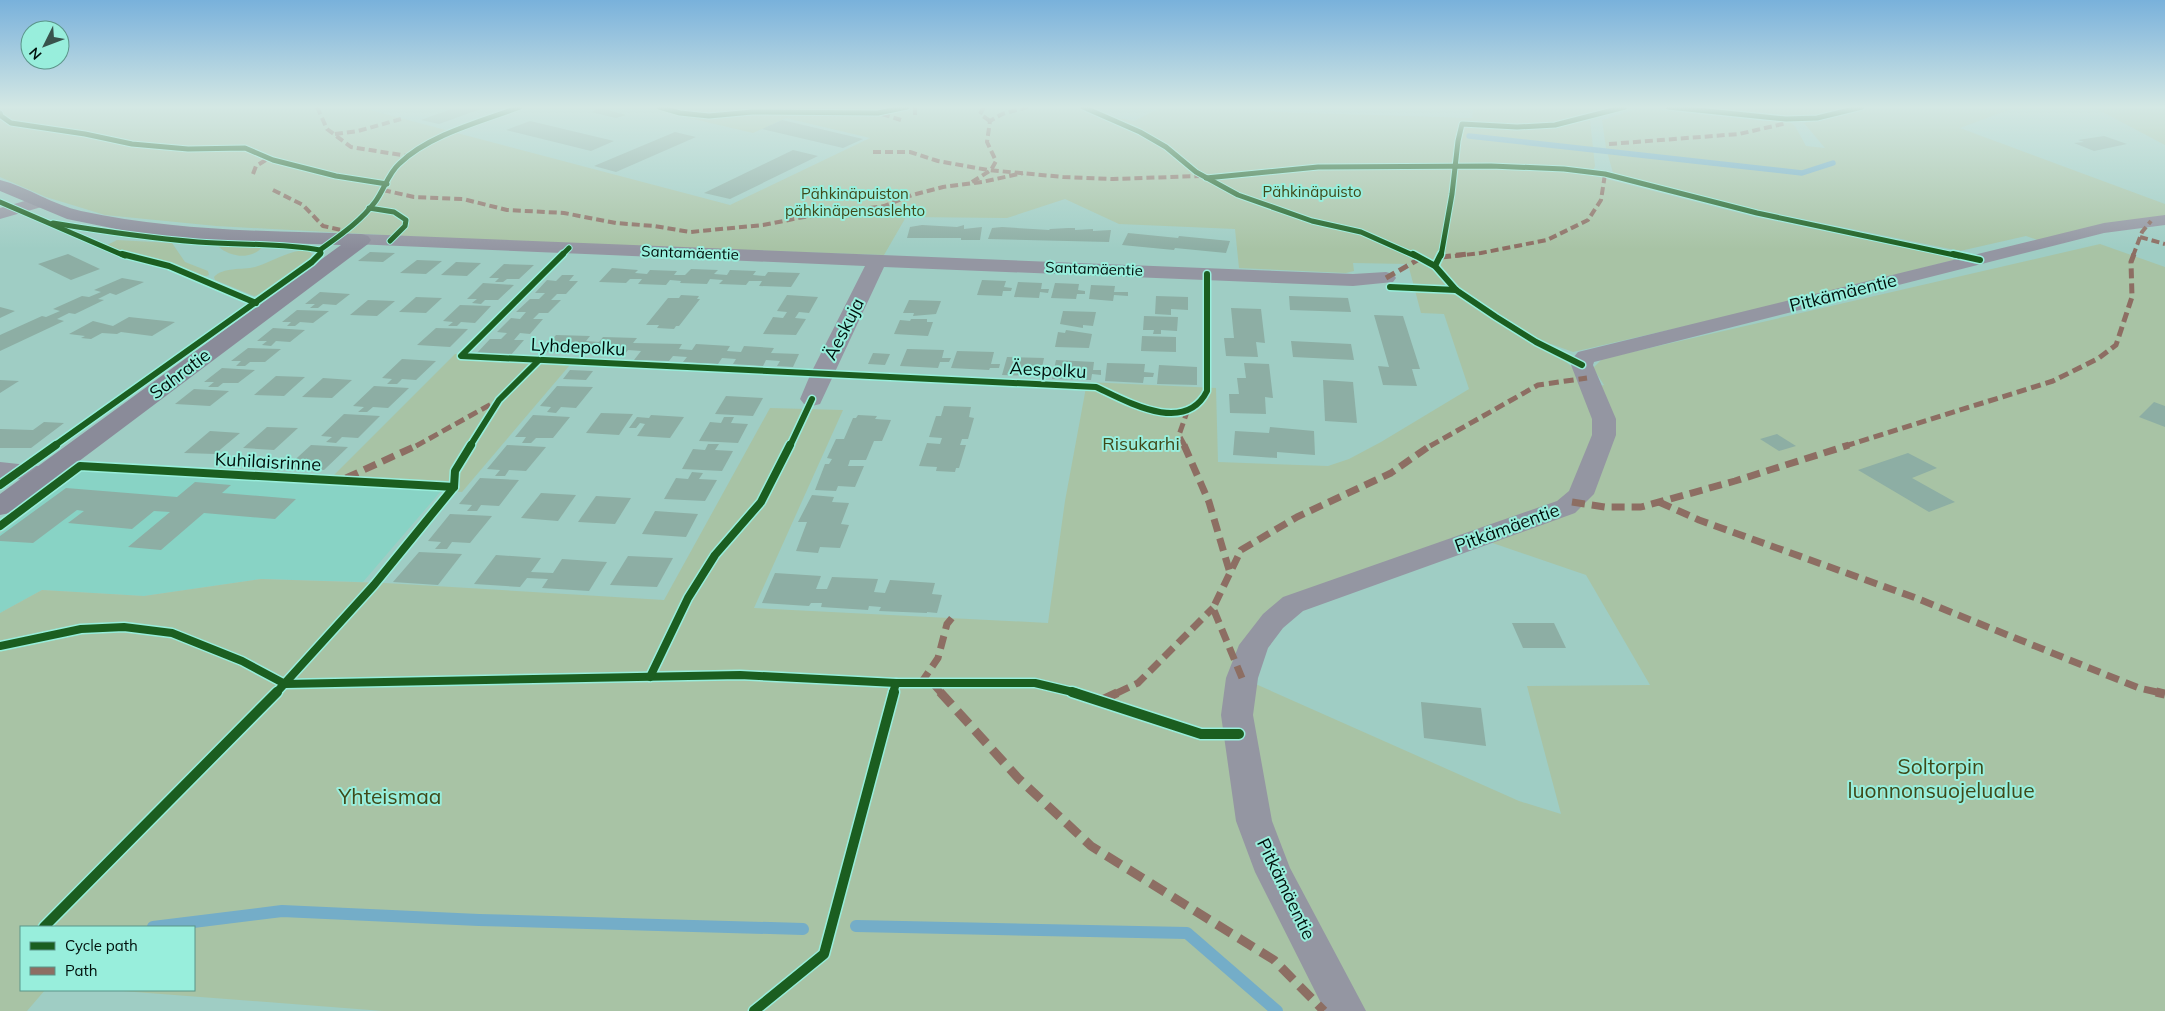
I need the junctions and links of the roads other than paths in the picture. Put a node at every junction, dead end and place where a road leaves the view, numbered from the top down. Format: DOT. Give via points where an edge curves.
graph roads {
  1 [pos="0,185"];
  2 [pos="39,202"];
  3 [pos="0,214"];
  4 [pos="2165,220"];
  5 [pos="361,240"];
  6 [pos="878,260"];
  7 [pos="1386,278"];
  8 [pos="812,399"];
  9 [pos="0,470"];
  10 [pos="46,473"];
  11 [pos="0,507"];
  12 [pos="1346,1011"];
  1 -- 2 [label="street, Santamäentie"];
  2 -- 3 [label="street"];
  2 -- 5 [label="street, Santamäentie" via="90,219 159,230"];
  4 -- 12 [label="street, Pitkämäentie" via="2104,228 1586,357 1582,365 1604,419 1604,435 1581,494 1572,502 1566,507 1293,604 1273,620 1254,645 1242,678 1236,715 1254,821 1273,872"];
  5 -- 6 [label="street, Santamäentie"];
  5 -- 10 [label="street, Sahratie"];
  6 -- 7 [label="street, Santamäentie" via="1353,280"];
  6 -- 8 [label="street, Äeskuja"];
  9 -- 10 [label="street"];
  10 -- 11 [label="street, Sahratie"];
}
